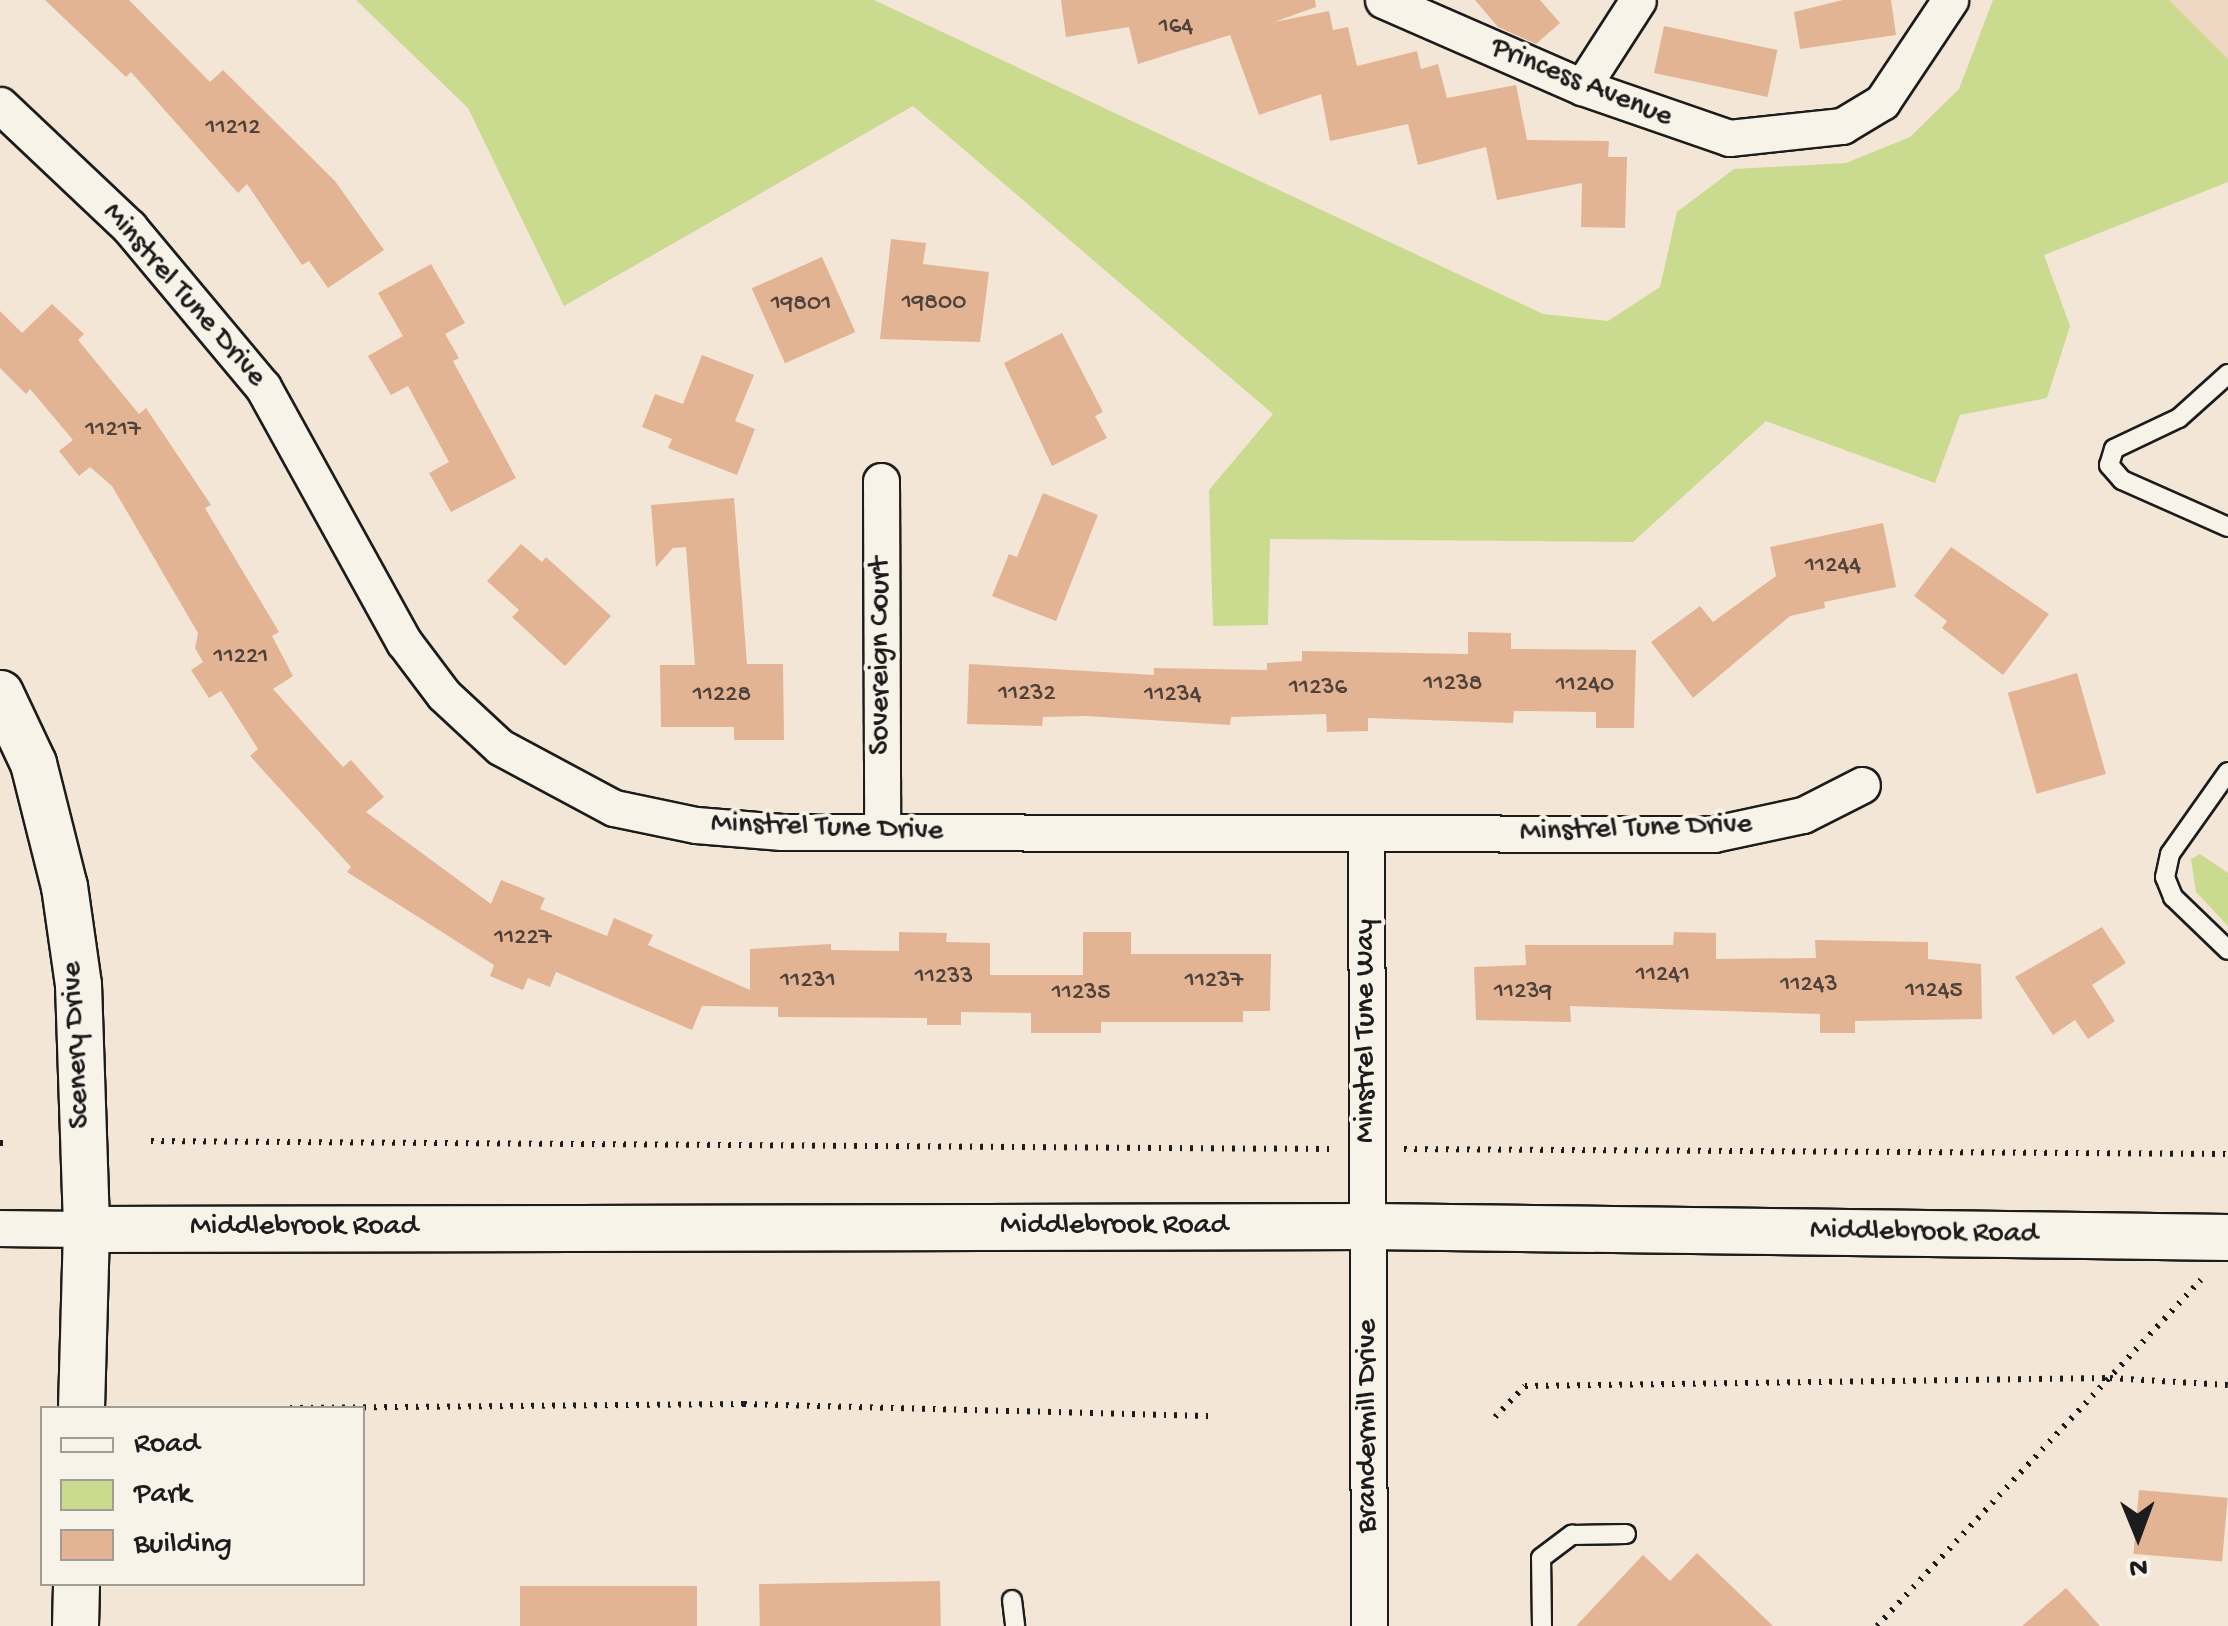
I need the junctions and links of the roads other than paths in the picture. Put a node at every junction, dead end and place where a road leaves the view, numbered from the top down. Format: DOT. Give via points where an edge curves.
graph roads {
  1 [pos="1383,0"];
  2 [pos="1638,0"];
  3 [pos="1950,0"];
  4 [pos="1582,87"];
  5 [pos="0,106"];
  6 [pos="2228,374"];
  7 [pos="881,480"];
  8 [pos="2228,527"];
  9 [pos="0,693"];
  10 [pos="2228,772"];
  11 [pos="1862,785"];
  12 [pos="882,832"];
  13 [pos="1366,835"];
  14 [pos="2228,950"];
  15 [pos="1369,1226"];
  16 [pos="0,1228"];
  17 [pos="86,1229"];
  18 [pos="2221,1251"];
  19 [pos="81,1406"];
  20 [pos="1626,1534"];
  21 [pos="76,1586"];
  22 [pos="1012,1600"];
  23 [pos="76,1626"];
  24 [pos="1015,1626"];
  25 [pos="1369,1626"];
  26 [pos="1542,1626"];
  1 -- 4 [label="street, Princess Avenue"];
  2 -- 4 [label="street"];
  3 -- 4 [label="street, Princess Avenue" via="1882,102 1842,126 1729,138"];
  5 -- 12 [label="street, Minstrel Tune Drive" via="129,226 216,325 300,448 404,642 444,695 500,747 614,808 696,825"];
  6 -- 8 [label="lane" via="2179,418 2114,449 2110,465 2122,480"];
  7 -- 12 [label="street, Sovereign Court"];
  9 -- 17 [label="street, Scenery Drive" via="33,762 64,886 78,984"];
  10 -- 14 [label="lane" via="2170,854 2165,877 2172,897"];
  11 -- 13 [label="street, Minstrel Tune Drive" via="1803,815 1714,834"];
  12 -- 13 [label="street, Minstrel Tune Drive"];
  13 -- 15 [label="street, Minstrel Tune Way"];
  15 -- 17 [label="street, Middlebrook Road"];
  15 -- 18 [label="street, Middlebrook Road"];
  15 -- 25 [label="street, Brandermill Drive"];
  16 -- 17 [label="street, Middlebrook Road"];
  17 -- 19 [label="street, Scenery Drive"];
  20 -- 26 [label="lane" via="1572,1535 1542,1558"];
  21 -- 23 [label="street"];
  22 -- 24 [label="lane"];
}
